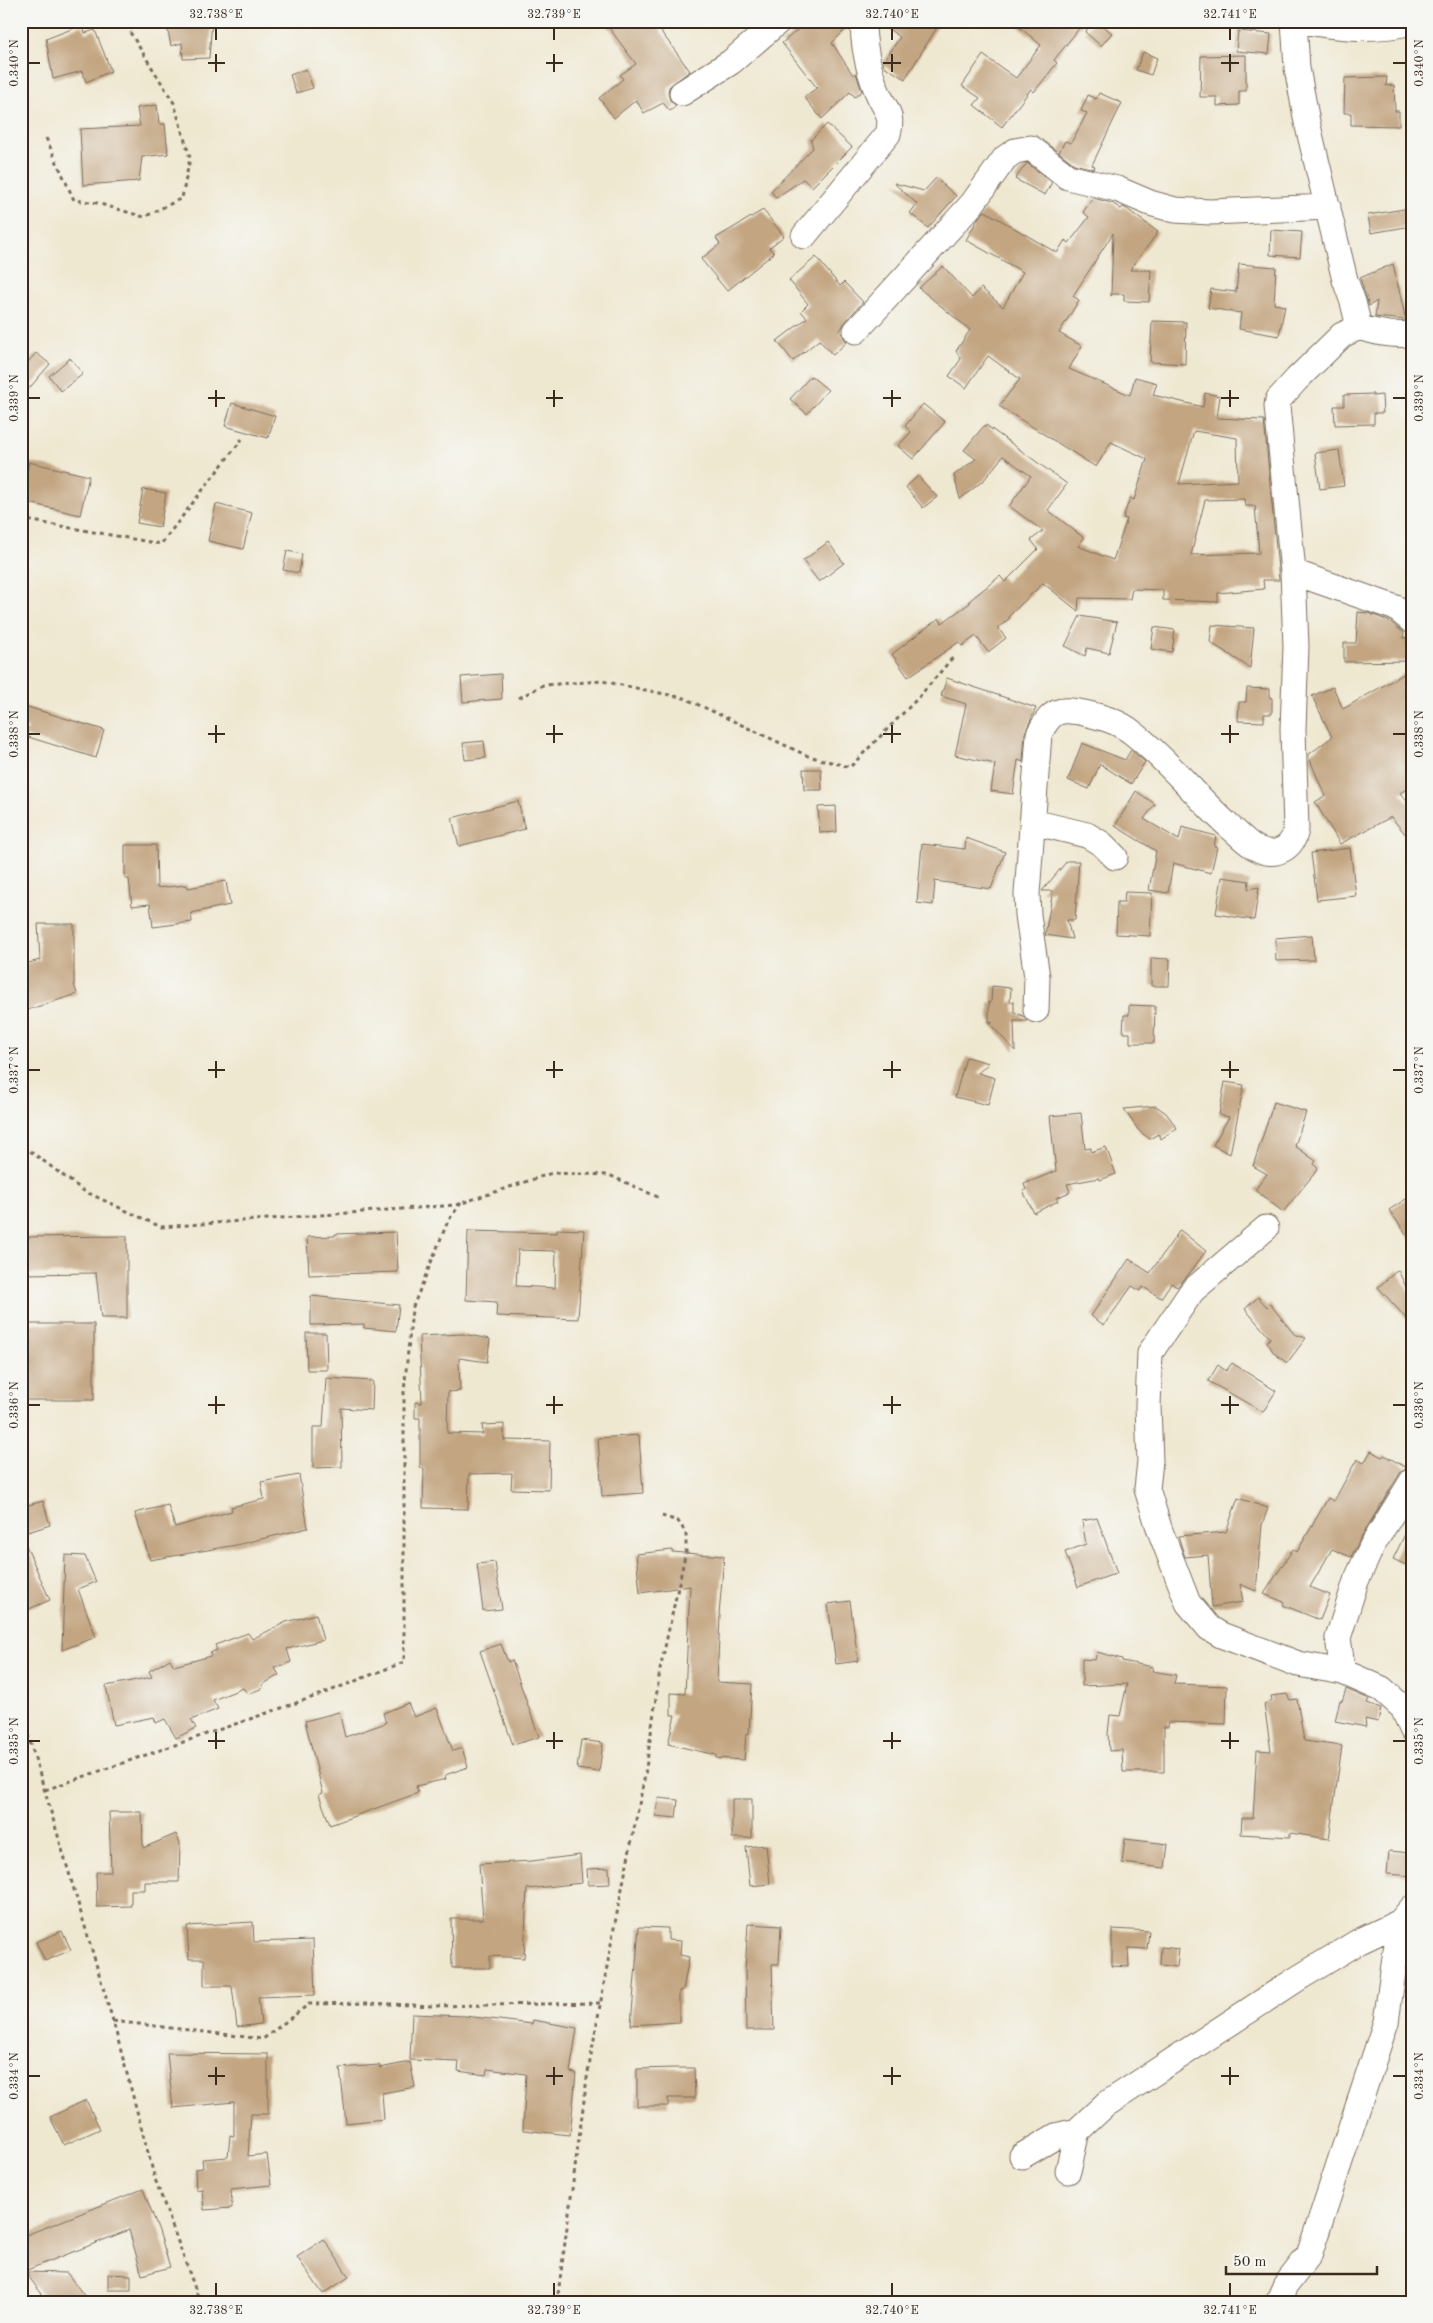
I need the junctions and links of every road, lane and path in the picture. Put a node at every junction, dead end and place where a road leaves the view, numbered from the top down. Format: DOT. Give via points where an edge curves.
graph roads {
  1 [pos="123,21"];
  2 [pos="778,21"];
  3 [pos="863,21"];
  4 [pos="1294,21"];
  5 [pos="1302,21"];
  6 [pos="1412,22"];
  7 [pos="682,93"];
  8 [pos="46,138"];
  9 [pos="1328,207"];
  10 [pos="804,236"];
  11 [pos="1359,327"];
  12 [pos="856,331"];
  13 [pos="1412,334"];
  14 [pos="242,439"];
  15 [pos="21,519"];
  16 [pos="1293,572"];
  17 [pos="1412,621"];
  18 [pos="954,656"];
  19 [pos="520,698"];
  20 [pos="1033,822"];
  21 [pos="1115,857"];
  22 [pos="1036,1010"];
  23 [pos="30,1151"];
  24 [pos="660,1198"];
  25 [pos="461,1203"];
  26 [pos="1266,1228"];
  27 [pos="1412,1481"];
  28 [pos="662,1516"];
  29 [pos="1343,1672"];
  30 [pos="21,1711"];
  31 [pos="1412,1729"];
  32 [pos="45,1790"];
  33 [pos="1406,1915"];
  34 [pos="601,2003"];
  35 [pos="113,2021"];
  36 [pos="1076,2131"];
  37 [pos="1022,2156"];
  38 [pos="1068,2172"];
  39 [pos="200,2302"];
  40 [pos="557,2302"];
  41 [pos="1278,2302"];
  1 -- 8 [label="path" via="174,103 190,158 182,198 144,216 74,200"];
  2 -- 7 [label="street" via="731,62"];
  3 -- 10 [label="street" via="863,37 877,90 891,122 888,134"];
  4 -- 9 [label="street" via="1297,68"];
  5 -- 6 [label="street" via="1340,28 1390,27"];
  9 -- 11 [label="street"];
  9 -- 12 [label="street" via="1210,212 1175,210 1117,189 1068,177 1031,148 1015,152 1005,158 972,204"];
  11 -- 13 [label="street" via="1373,332"];
  11 -- 16 [label="street" via="1342,335 1278,400"];
  14 -- 15 [label="path" via="161,544"];
  16 -- 17 [label="street" via="1396,608"];
  16 -- 20 [label="street" via="1296,829 1295,838 1287,848 1278,852 1256,848 1209,808 1133,733 1101,716 1067,710 1054,712 1039,734"];
  18 -- 19 [label="path" via="919,697 850,766 808,756 684,698 611,682 544,685"];
  20 -- 21 [label="street" via="1087,835"];
  20 -- 22 [label="street" via="1027,901 1037,977"];
  23 -- 25 [label="path" via="84,1191 161,1226"];
  24 -- 25 [label="path" via="609,1175 552,1172"];
  25 -- 32 [label="path" via="448,1221 412,1310 404,1392 404,1662 322,1694"];
  26 -- 29 [label="street" via="1192,1291 1150,1353 1148,1489 1159,1528 1188,1603 1209,1628 1298,1664"];
  27 -- 29 [label="street" via="1372,1546 1356,1581 1338,1638"];
  28 -- 34 [label="path" via="678,1520 686,1533 686,1551 660,1670 645,1775"];
  29 -- 31 [label="street" via="1382,1689 1403,1708"];
  30 -- 32 [label="path"];
  32 -- 35 [label="path"];
  33 -- 36 [label="street" via="1298,1978 1104,2105"];
  33 -- 41 [label="street" via="1386,2022 1365,2087 1309,2255 1285,2286"];
  34 -- 35 [label="path" via="309,2004 263,2039"];
  34 -- 40 [label="path" via="587,2078"];
  35 -- 39 [label="path" via="155,2178"];
  36 -- 37 [label="street" via="1056,2136"];
  36 -- 38 [label="street"];
}
